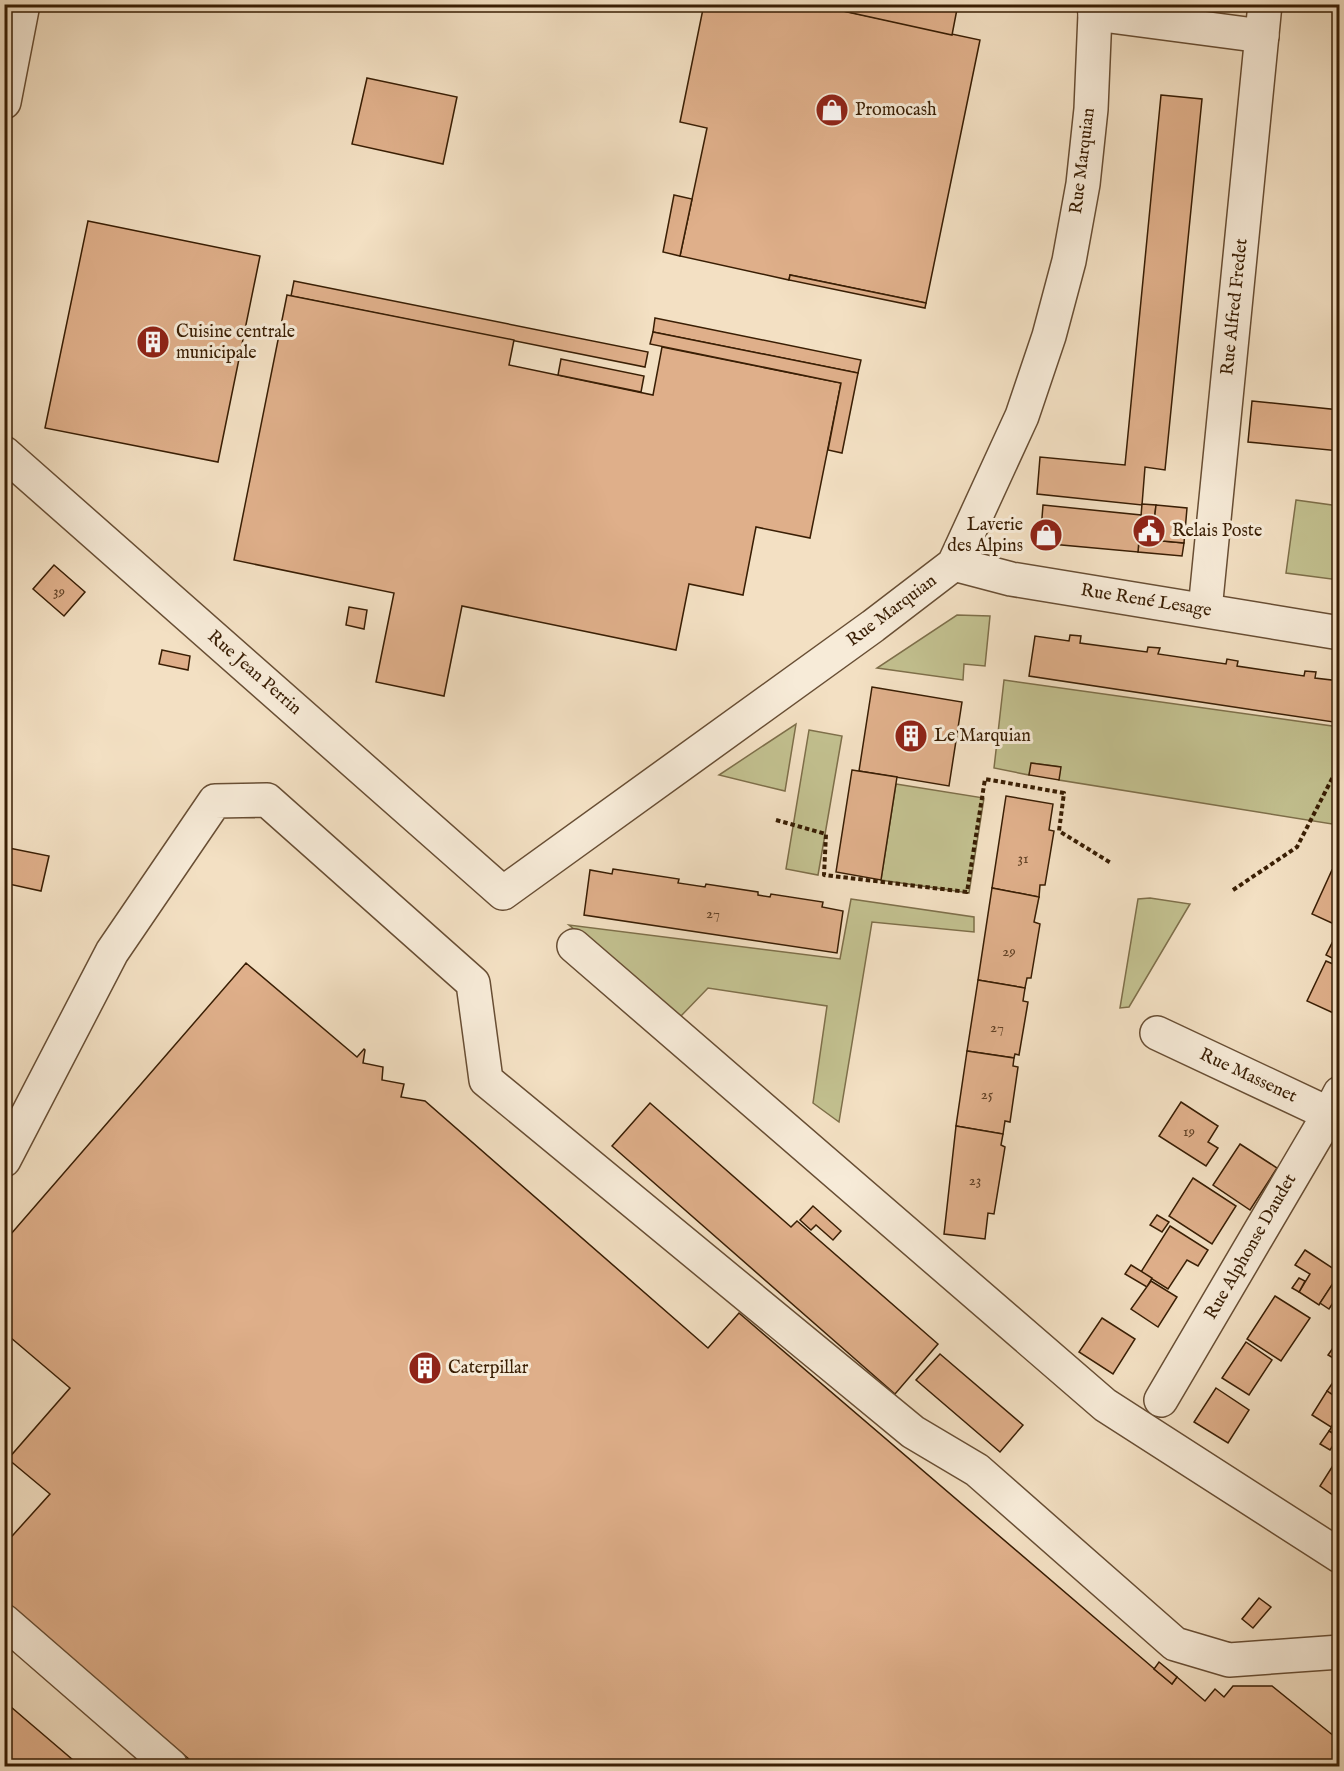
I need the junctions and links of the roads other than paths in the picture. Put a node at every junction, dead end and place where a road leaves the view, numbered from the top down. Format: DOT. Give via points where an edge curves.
graph roads {
  1 [pos="23,4"];
  2 [pos="1095,9"];
  3 [pos="1263,20"];
  4 [pos="4,102"];
  5 [pos="4,453"];
  6 [pos="954,564"];
  7 [pos="1205,610"];
  8 [pos="1340,633"];
  9 [pos="503,893"];
  10 [pos="574,946"];
  11 [pos="1157,1033"];
  12 [pos="1336,1109"];
  13 [pos="4,1160"];
  14 [pos="1161,1400"];
  15 [pos="1340,1556"];
  16 [pos="4,1621"];
  17 [pos="1340,1652"];
  18 [pos="171,1767"];
  1 -- 4 [label="street"];
  2 -- 3 [label="street"];
  2 -- 6 [label="street, Rue Marquian" via="1083,184 1049,336 1022,416"];
  3 -- 7 [label="street, Rue Alfred Fredet"];
  5 -- 9 [label="street, Rue Jean Perrin"];
  6 -- 7 [label="street, Rue René Lesage" via="1011,579"];
  6 -- 9 [label="street, Rue Marquian"];
  7 -- 8 [label="street, Rue René Lesage"];
  10 -- 15 [label="street" via="1105,1405"];
  11 -- 12 [label="street, Rue Massenet"];
  12 -- 14 [label="street, Rue Alphonse Daudet"];
  13 -- 17 [label="street" via="112,952 215,801 267,800 473,983 486,1080 913,1432 977,1470 1175,1644 1229,1660"];
  16 -- 18 [label="street"];
}
